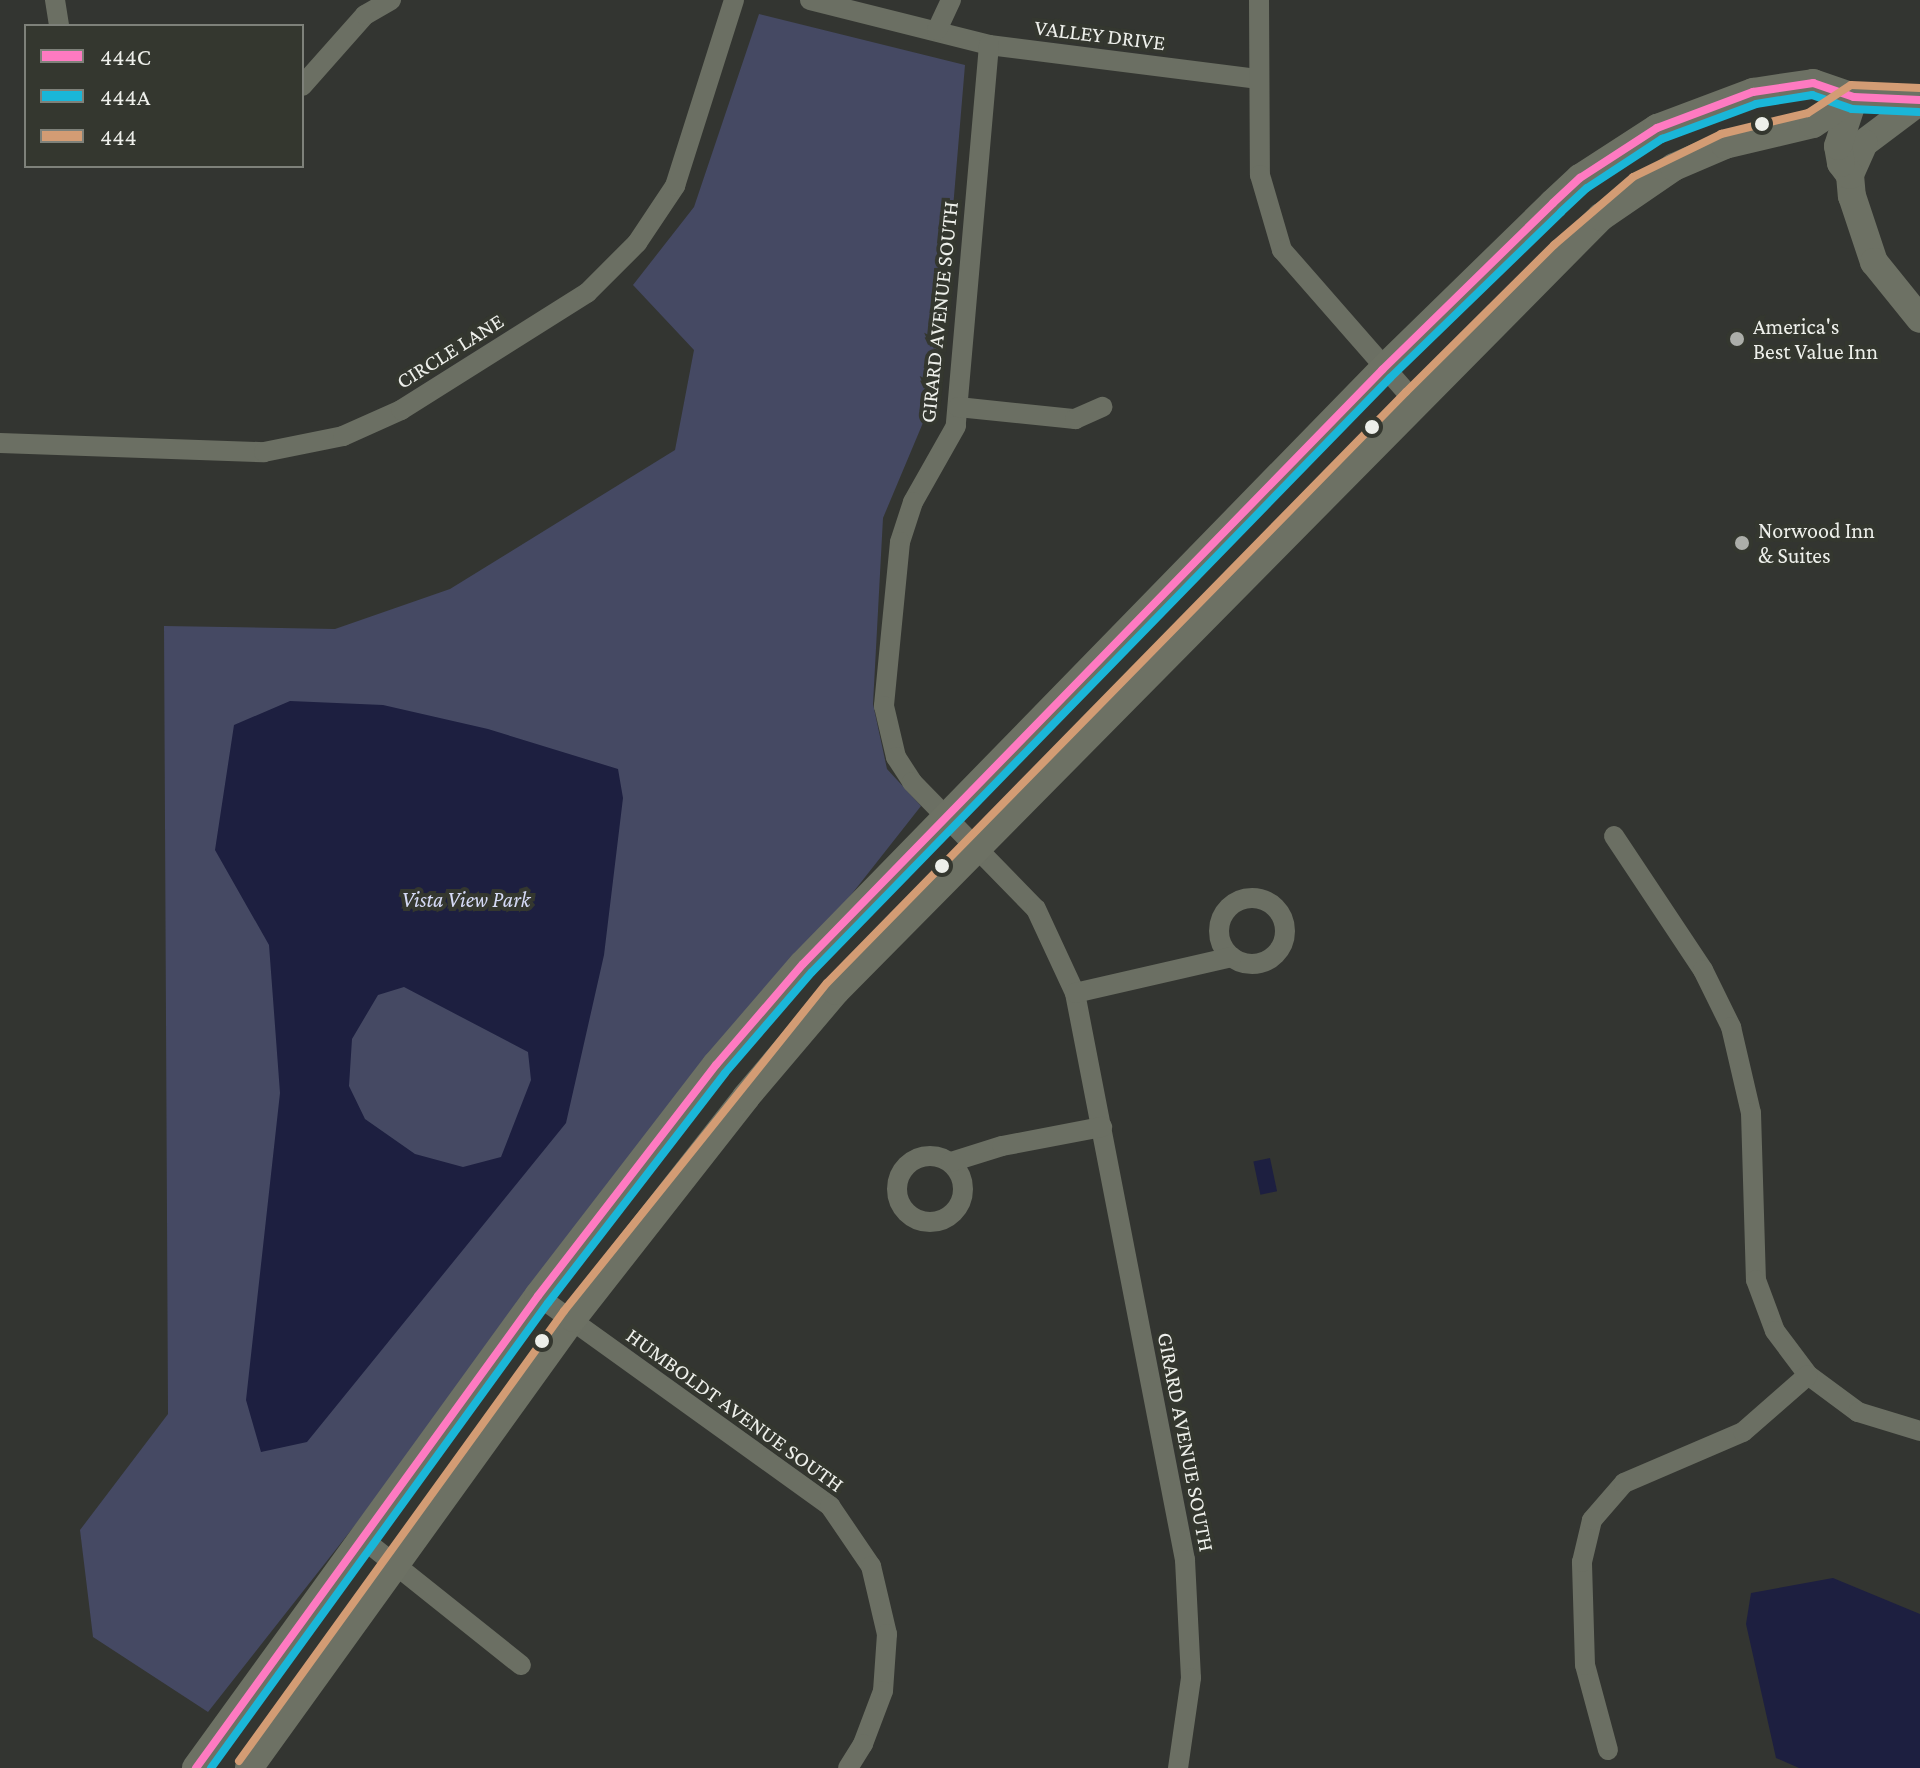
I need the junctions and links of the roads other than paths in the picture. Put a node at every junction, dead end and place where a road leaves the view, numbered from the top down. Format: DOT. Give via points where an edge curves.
graph roads {
  1 [pos="55,0"];
  2 [pos="391,0"];
  3 [pos="734,0"];
  4 [pos="810,0"];
  5 [pos="951,0"];
  6 [pos="1259,0"];
  7 [pos="59,24"];
  8 [pos="937,30"];
  9 [pos="989,45"];
  10 [pos="1259,79"];
  11 [pos="304,84"];
  12 [pos="1854,97"];
  13 [pos="1920,101"];
  14 [pos="1850,175"];
  15 [pos="1920,319"];
  16 [pos="1382,370"];
  17 [pos="1414,401"];
  18 [pos="958,407"];
  19 [pos="1102,407"];
  20 [pos="0,443"];
  21 [pos="945,815"];
  22 [pos="1614,836"];
  23 [pos="976,847"];
  24 [pos="1232,957"];
  25 [pos="1075,993"];
  26 [pos="1102,1127"];
  27 [pos="951,1162"];
  28 [pos="538,1296"];
  29 [pos="573,1318"];
  30 [pos="1808,1375"];
  31 [pos="1920,1431"];
  32 [pos="363,1539"];
  33 [pos="396,1565"];
  34 [pos="521,1665"];
  35 [pos="1608,1750"];
  36 [pos="196,1768"];
  37 [pos="249,1768"];
  38 [pos="848,1768"];
  39 [pos="1178,1768"];
  1 -- 7 [label="street"];
  2 -- 11 [label="street" via="365,15"];
  3 -- 20 [label="street, CIRCLE LANE" via="675,186 637,243 587,293 401,410 343,436 264,452"];
  4 -- 8 [label="street, VALLEY DRIVE"];
  5 -- 8 [label="street"];
  6 -- 10 [label="street"];
  8 -- 9 [label="street, VALLEY DRIVE"];
  9 -- 10 [label="street, VALLEY DRIVE"];
  9 -- 18 [label="street, GIRARD AVENUE SOUTH"];
  10 -- 16 [label="street" via="1260,175 1282,250"];
  12 -- 13 [label="street"];
  12 -- 14 [label="street" via="1838,146"];
  12 -- 16 [label="street" via="1813,83 1753,92 1711,104 1643,136 1580,178"];
  12 -- 17 [label="street" via="1813,124 1725,145 1639,187 1562,254"];
  13 -- 14 [label="street" via="1864,143"];
  14 -- 15 [label="street" via="1874,262"];
  16 -- 17 [label="street"];
  16 -- 21 [label="street"];
  17 -- 23 [label="street"];
  18 -- 19 [label="street" via="1075,419"];
  18 -- 21 [label="street, GIRARD AVENUE SOUTH" via="956,426 913,502 900,542 884,706 896,757"];
  21 -- 23 [label="street, GIRARD AVENUE SOUTH"];
  21 -- 28 [label="street" via="803,964 716,1065"];
  22 -- 30 [label="street" via="1703,970 1731,1027 1751,1113 1756,1280 1775,1331"];
  23 -- 25 [label="street, GIRARD AVENUE SOUTH" via="1036,909"];
  23 -- 29 [label="street" via="786,1050"];
  24 -- 25 [label="street"];
  25 -- 26 [label="street, GIRARD AVENUE SOUTH"];
  26 -- 27 [label="street" via="1002,1146"];
  26 -- 39 [label="street, GIRARD AVENUE SOUTH" via="1185,1560 1191,1678"];
  28 -- 29 [label="street, HUMBOLDT AVENUE SOUTH"];
  28 -- 32 [label="street"];
  29 -- 33 [label="street"];
  29 -- 38 [label="street, HUMBOLDT AVENUE SOUTH" via="830,1506 871,1566 887,1634 883,1691"];
  30 -- 31 [label="street" via="1858,1412"];
  30 -- 35 [label="street" via="1743,1432 1624,1483 1592,1520 1582,1562 1585,1665"];
  32 -- 33 [label="street"];
  32 -- 36 [label="street"];
  33 -- 34 [label="street"];
  33 -- 37 [label="street"];
}
